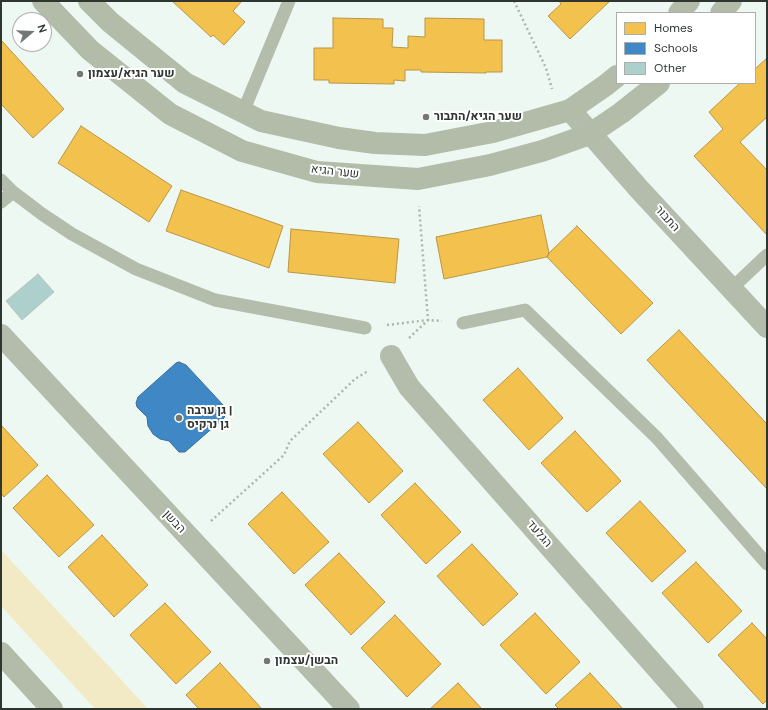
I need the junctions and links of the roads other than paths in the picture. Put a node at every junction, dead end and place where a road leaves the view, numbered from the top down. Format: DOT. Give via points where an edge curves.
graph roads {
  1 [pos="43,1"];
  2 [pos="89,1"];
  3 [pos="289,1"];
  4 [pos="689,1"];
  5 [pos="731,1"];
  6 [pos="680,12"];
  7 [pos="722,12"];
  8 [pos="616,77"];
  9 [pos="658,84"];
  10 [pos="564,111"];
  11 [pos="243,112"];
  12 [pos="590,134"];
  13 [pos="1,180"];
  14 [pos="13,192"];
  15 [pos="1,202"];
  16 [pos="767,255"];
  17 [pos="731,288"];
  18 [pos="463,323"];
  19 [pos="767,327"];
  20 [pos="365,328"];
  21 [pos="1,335"];
  22 [pos="391,356"];
  23 [pos="767,564"];
  24 [pos="1,653"];
  25 [pos="52,709"];
  26 [pos="349,709"];
  27 [pos="693,709"];
  1 -- 12 [label="street, שער הגיא" via="90,50 170,114 242,151 317,172 418,179 490,165"];
  2 -- 11 [label="street" via="110,22 185,83"];
  3 -- 11 [label="lane"];
  4 -- 6 [label="street"];
  5 -- 7 [label="street"];
  8 -- 10 [label="street"];
  9 -- 12 [label="street, שער הגיא" via="621,114"];
  10 -- 11 [label="street" via="493,132 425,145 374,143 339,138 261,121"];
  10 -- 12 [label="street, התבור"];
  12 -- 17 [label="street, התבור"];
  13 -- 14 [label="lane"];
  14 -- 15 [label="lane"];
  14 -- 20 [label="lane" via="72,234 136,269 215,300"];
  16 -- 17 [label="lane"];
  17 -- 19 [label="street, התבור"];
  18 -- 23 [label="lane" via="525,310 657,438"];
  21 -- 26 [label="street, הבשן"];
  22 -- 27 [label="street, הגלעד" via="409,387"];
  24 -- 25 [label="street"];
}
